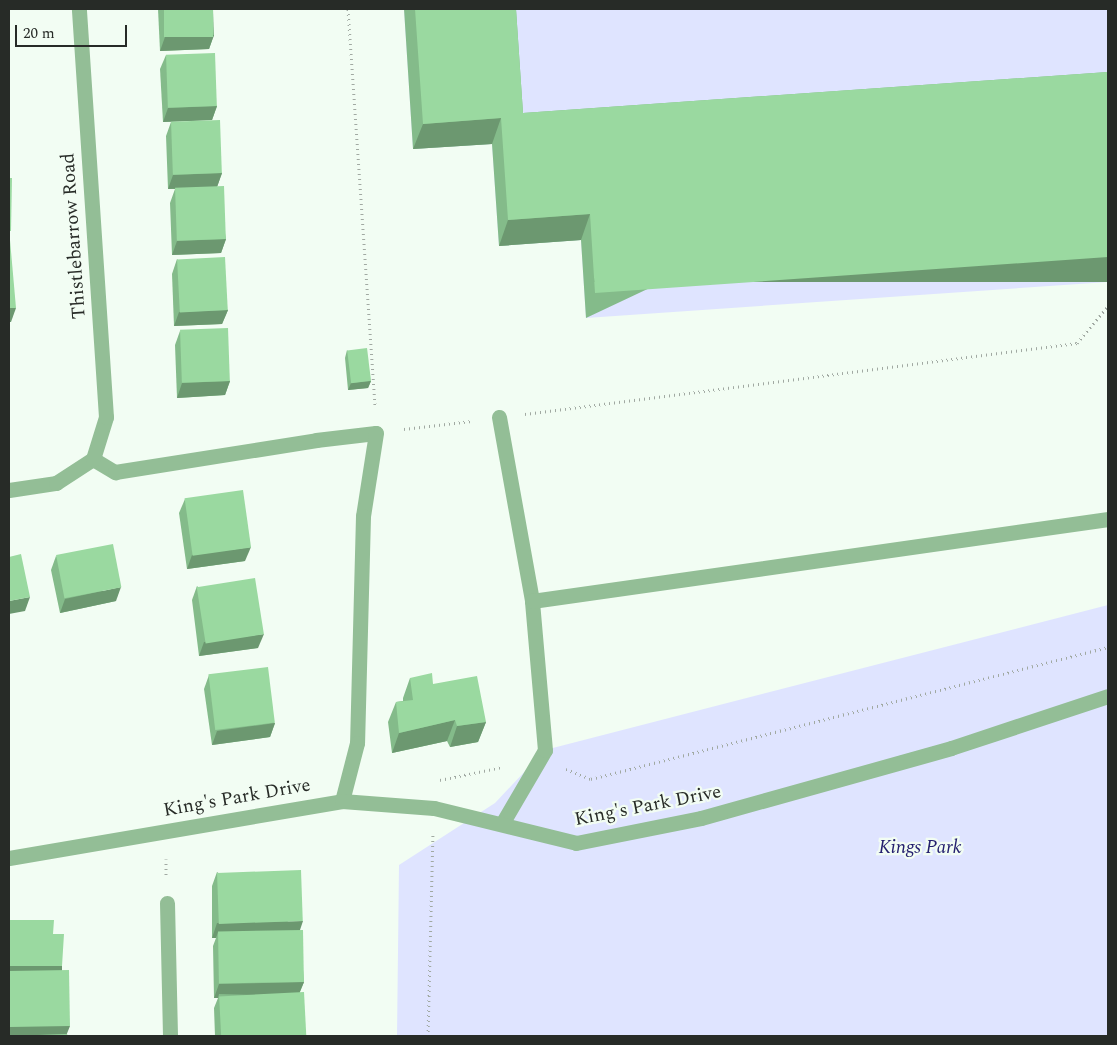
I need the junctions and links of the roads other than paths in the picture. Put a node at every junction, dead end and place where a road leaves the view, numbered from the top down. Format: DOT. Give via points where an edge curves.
graph roads {
  1 [pos="79,9"];
  2 [pos="499,417"];
  3 [pos="93,460"];
  4 [pos="9,490"];
  5 [pos="1108,519"];
  6 [pos="532,601"];
  7 [pos="1108,696"];
  8 [pos="342,801"];
  9 [pos="503,822"];
  10 [pos="9,858"];
  11 [pos="167,903"];
  12 [pos="170,1036"];
  1 -- 3 [label="street, Thistlebarrow Road" via="106,417"];
  2 -- 6 [label="street"];
  3 -- 4 [label="street" via="56,483"];
  3 -- 8 [label="street" via="115,472 376,433 363,516 357,743"];
  5 -- 6 [label="street"];
  6 -- 9 [label="street" via="545,750"];
  7 -- 9 [label="street, King's Park Drive" via="951,748 701,818 576,844"];
  8 -- 9 [label="street, King's Park Drive" via="434,808"];
  8 -- 10 [label="street, King's Park Drive"];
  11 -- 12 [label="street"];
}
